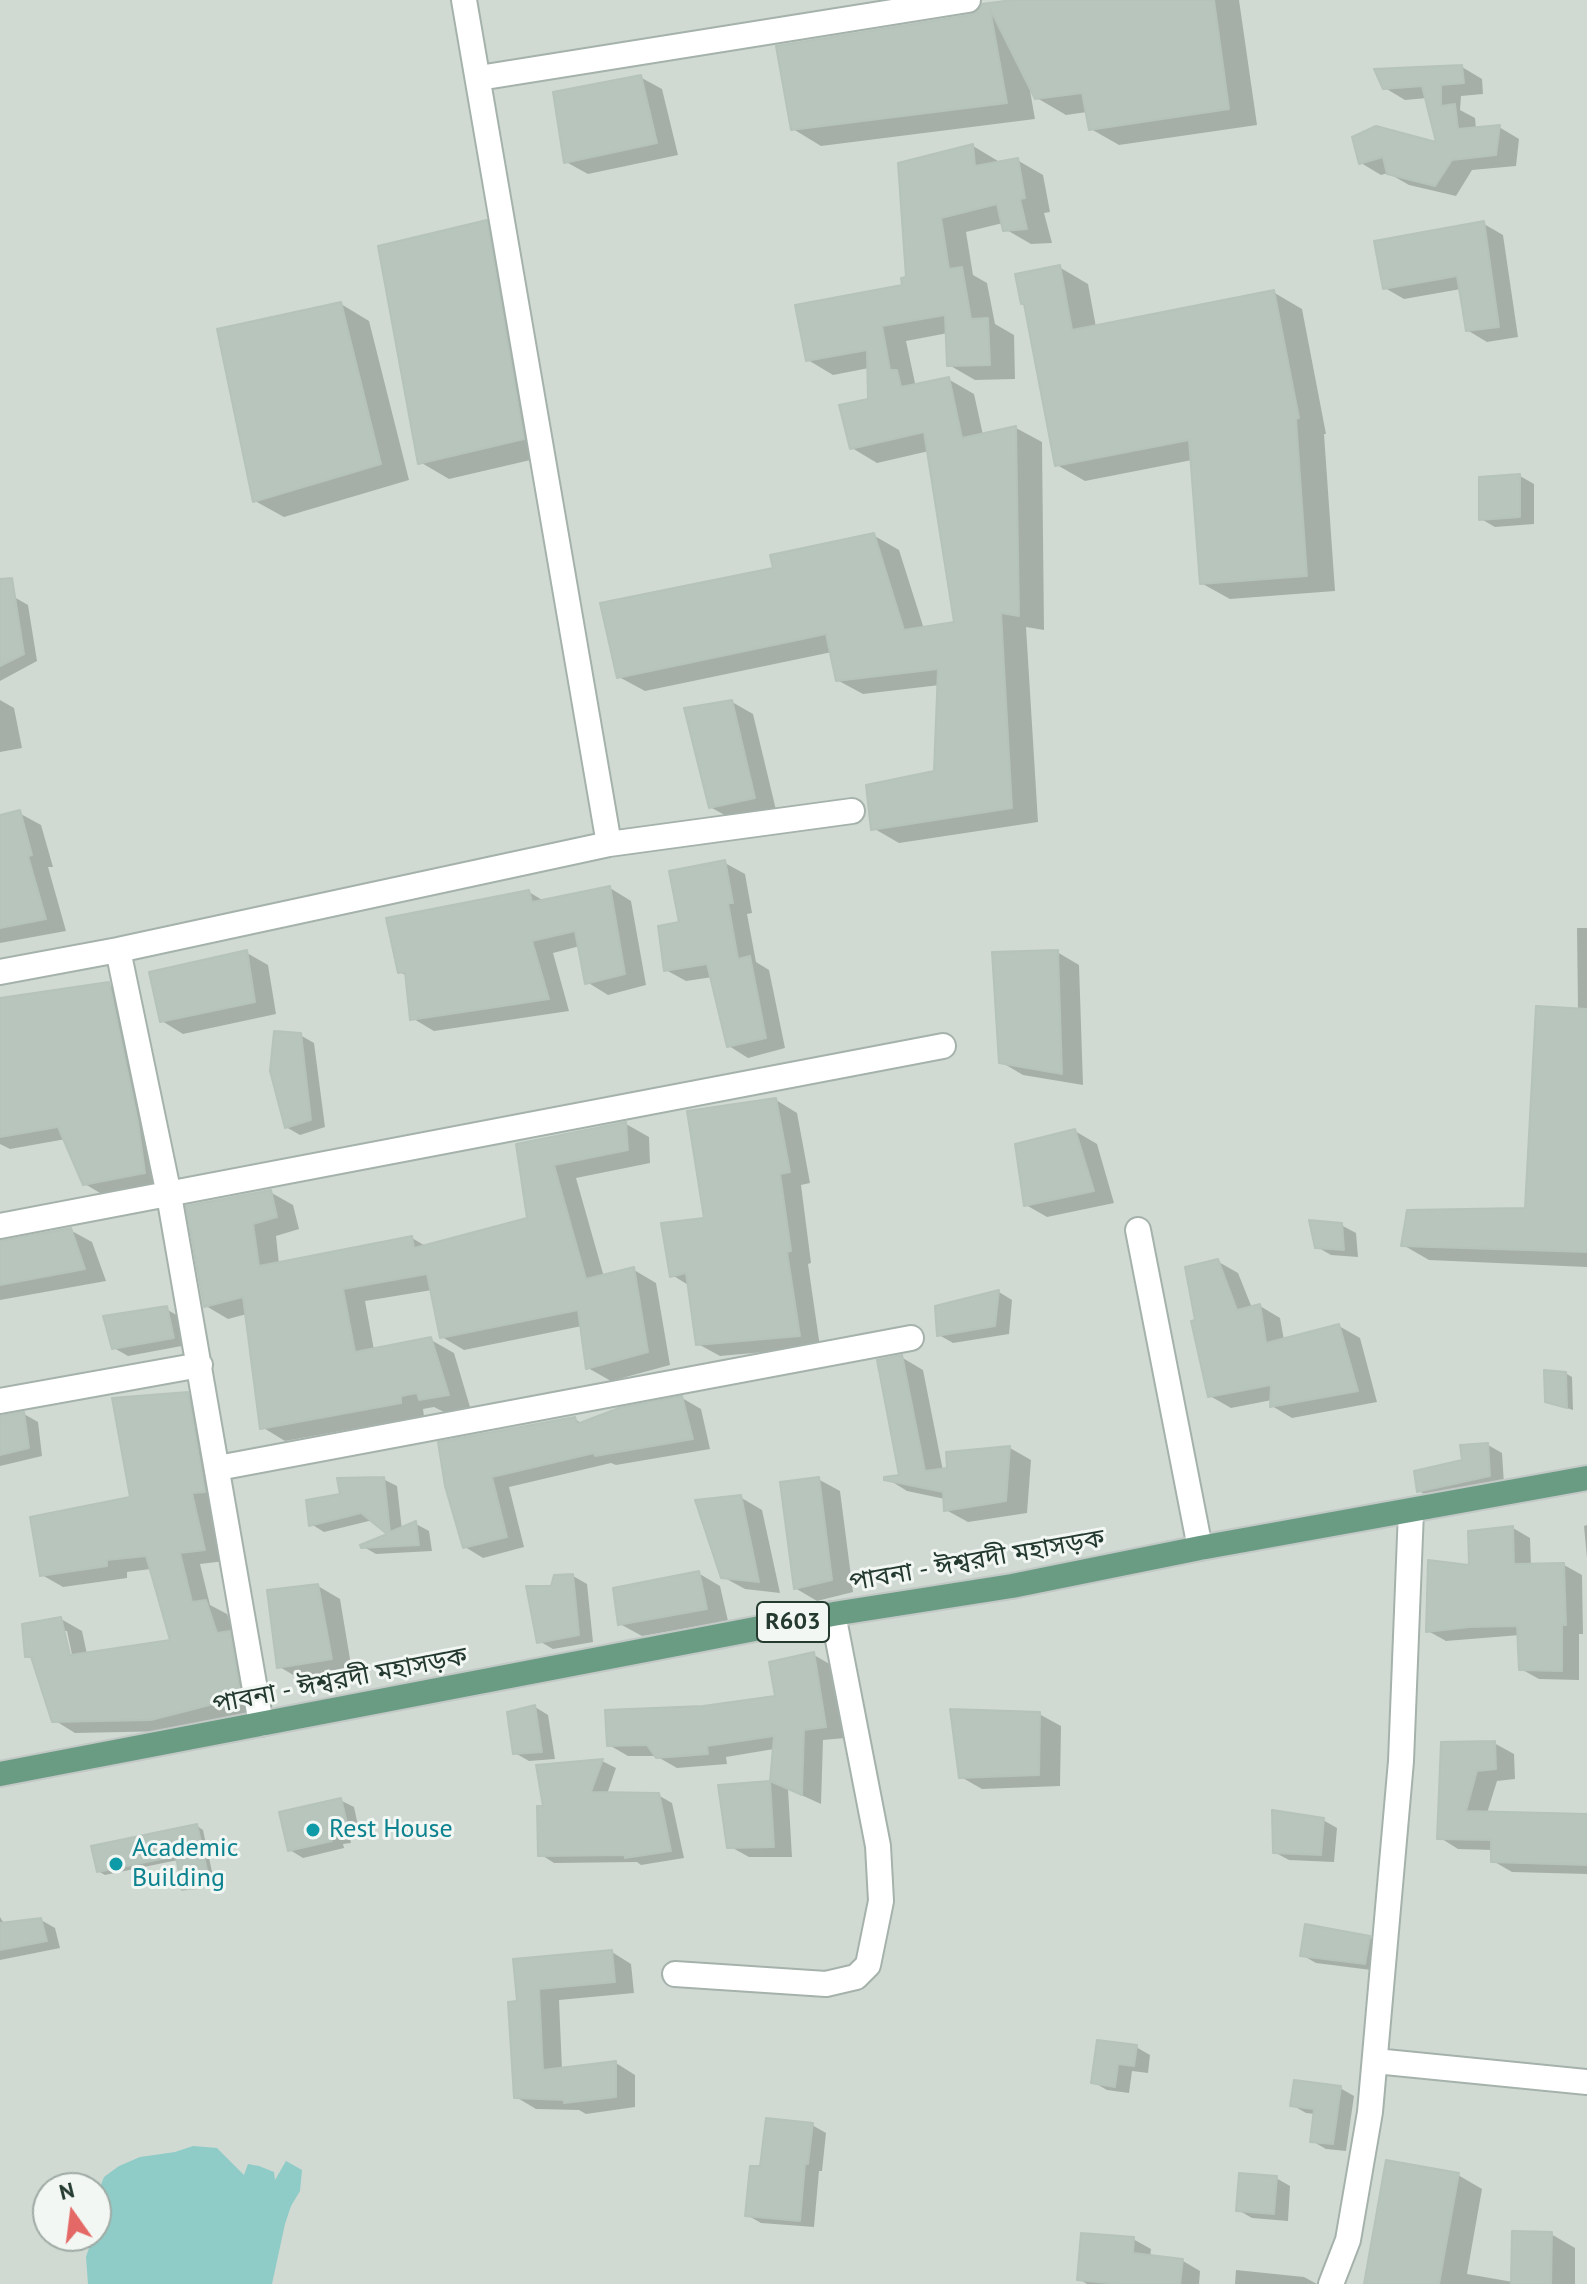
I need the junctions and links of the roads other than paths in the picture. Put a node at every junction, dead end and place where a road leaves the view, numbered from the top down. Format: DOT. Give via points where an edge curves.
graph roads {
  1 [pos="464,0"];
  2 [pos="968,0"];
  3 [pos="479,78"];
  4 [pos="852,811"];
  5 [pos="609,844"];
  6 [pos="118,950"];
  7 [pos="0,972"];
  8 [pos="943,1046"];
  9 [pos="169,1195"];
  10 [pos="0,1226"];
  11 [pos="1138,1230"];
  12 [pos="911,1338"];
  13 [pos="200,1365"];
  14 [pos="0,1401"];
  15 [pos="218,1468"];
  16 [pos="1587,1478"];
  17 [pos="1411,1511"];
  18 [pos="1200,1548"];
  19 [pos="833,1614"];
  20 [pos="261,1724"];
  21 [pos="0,1774"];
  22 [pos="675,1974"];
  23 [pos="1375,2061"];
  24 [pos="1587,2082"];
  25 [pos="1331,2284"];
  1 -- 3 [label="street"];
  2 -- 3 [label="street"];
  3 -- 5 [label="street"];
  4 -- 5 [label="street"];
  5 -- 6 [label="street"];
  6 -- 7 [label="street"];
  6 -- 9 [label="street"];
  8 -- 9 [label="street"];
  9 -- 10 [label="street"];
  9 -- 13 [label="street"];
  11 -- 18 [label="street"];
  12 -- 15 [label="street"];
  13 -- 14 [label="street"];
  13 -- 15 [label="street"];
  15 -- 20 [label="street"];
  16 -- 17 [label="main road, পাবনা - ঈশ্বরদী মহাসড়ক / R603"];
  17 -- 18 [label="main road, পাবনা - ঈশ্বরদী মহাসড়ক / R603"];
  17 -- 23 [label="street" via="1401,1761"];
  18 -- 19 [label="main road, পাবনা - ঈশ্বরদী মহাসড়ক / R603" via="1012,1586"];
  19 -- 20 [label="main road, পাবনা - ঈশ্বরদী মহাসড়ক / R603"];
  19 -- 22 [label="street" via="878,1846 881,1901 868,1965 856,1977 826,1984"];
  20 -- 21 [label="main road, পাবনা - ঈশ্বরদী মহাসড়ক / R603"];
  23 -- 24 [label="street"];
  23 -- 25 [label="street" via="1348,2240"];
}
